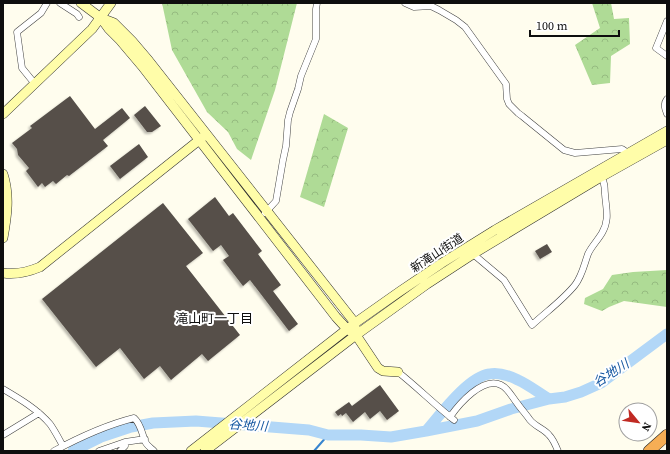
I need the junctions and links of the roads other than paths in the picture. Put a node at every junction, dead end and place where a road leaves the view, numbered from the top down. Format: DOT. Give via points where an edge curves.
graph roads {
  1 [pos="47,3"];
  2 [pos="60,3"];
  3 [pos="81,3"];
  4 [pos="111,3"];
  5 [pos="317,3"];
  6 [pos="405,3"];
  7 [pos="80,17"];
  8 [pos="101,18"];
  9 [pos="667,21"];
  10 [pos="667,56"];
  11 [pos="35,84"];
  12 [pos="667,99"];
  13 [pos="3,114"];
  14 [pos="667,114"];
  15 [pos="667,131"];
  16 [pos="207,134"];
  17 [pos="199,140"];
  18 [pos="665,143"];
  19 [pos="628,153"];
  20 [pos="3,174"];
  21 [pos="601,177"];
  22 [pos="5,192"];
  23 [pos="267,212"];
  24 [pos="259,218"];
  25 [pos="3,238"];
  26 [pos="473,254"];
  27 [pos="3,273"];
  28 [pos="355,324"];
  29 [pos="347,330"];
  30 [pos="356,335"];
  31 [pos="398,372"];
  32 [pos="3,389"];
  33 [pos="39,413"];
  34 [pos="3,435"];
  35 [pos="667,435"];
  36 [pos="144,438"];
  37 [pos="125,442"];
  38 [pos="63,446"];
  39 [pos="54,451"];
  40 [pos="99,451"];
  41 [pos="120,451"];
  42 [pos="154,451"];
  43 [pos="191,451"];
  44 [pos="205,451"];
  45 [pos="558,451"];
  46 [pos="649,451"];
  1 -- 11 [label="street" via="41,13 18,32 22,68"];
  2 -- 7 [label="street"];
  3 -- 8 [label="street"];
  4 -- 8 [label="street"];
  5 -- 23 [label="street" via="316,39 301,76 288,120 276,202"];
  6 -- 19 [label="street" via="414,7 431,6 465,28 506,84 510,104 564,150 575,154 622,149"];
  8 -- 11 [label="street"];
  8 -- 16 [label="street" via="114,23 132,41"];
  8 -- 17 [label="street"];
  9 -- 10 [label="street" via="656,48"];
  11 -- 13 [label="street"];
  12 -- 14 [label="street" via="664,102"];
  15 -- 19 [label="street, 新滝山街道"];
  16 -- 17 [label="street"];
  16 -- 23 [label="street"];
  17 -- 24 [label="street"];
  17 -- 27 [label="street" via="40,267 17,274"];
  18 -- 21 [label="street, 新滝山街道"];
  19 -- 28 [label="street, 新滝山街道" via="489,233"];
  20 -- 22 [label="street"];
  21 -- 26 [label="street, 新滝山街道"];
  21 -- 26 [label="street" via="605,183 605,226 589,253 576,284 532,325 504,280"];
  22 -- 25 [label="street" via="8,210"];
  23 -- 24 [label="street"];
  23 -- 28 [label="street"];
  24 -- 29 [label="street"];
  26 -- 30 [label="street, 新滝山街道"];
  28 -- 29 [label="street, 新滝山街道"];
  28 -- 30 [label="street"];
  29 -- 30 [label="street"];
  29 -- 43 [label="street, 新滝山街道"];
  30 -- 31 [label="street" via="380,370"];
  30 -- 44 [label="street, 新滝山街道"];
  31 -- 45 [label="street" via="450,417 474,391 484,385 501,384 534,424 550,435"];
  32 -- 33 [label="street"];
  33 -- 34 [label="street"];
  33 -- 38 [label="street" via="51,426"];
  35 -- 46 [label="highway"];
  36 -- 37 [label="street"];
  36 -- 38 [label="street" via="138,421 134,418 82,436"];
  36 -- 42 [label="street"];
  37 -- 40 [label="street"];
  37 -- 41 [label="street"];
  38 -- 39 [label="street"];
}
